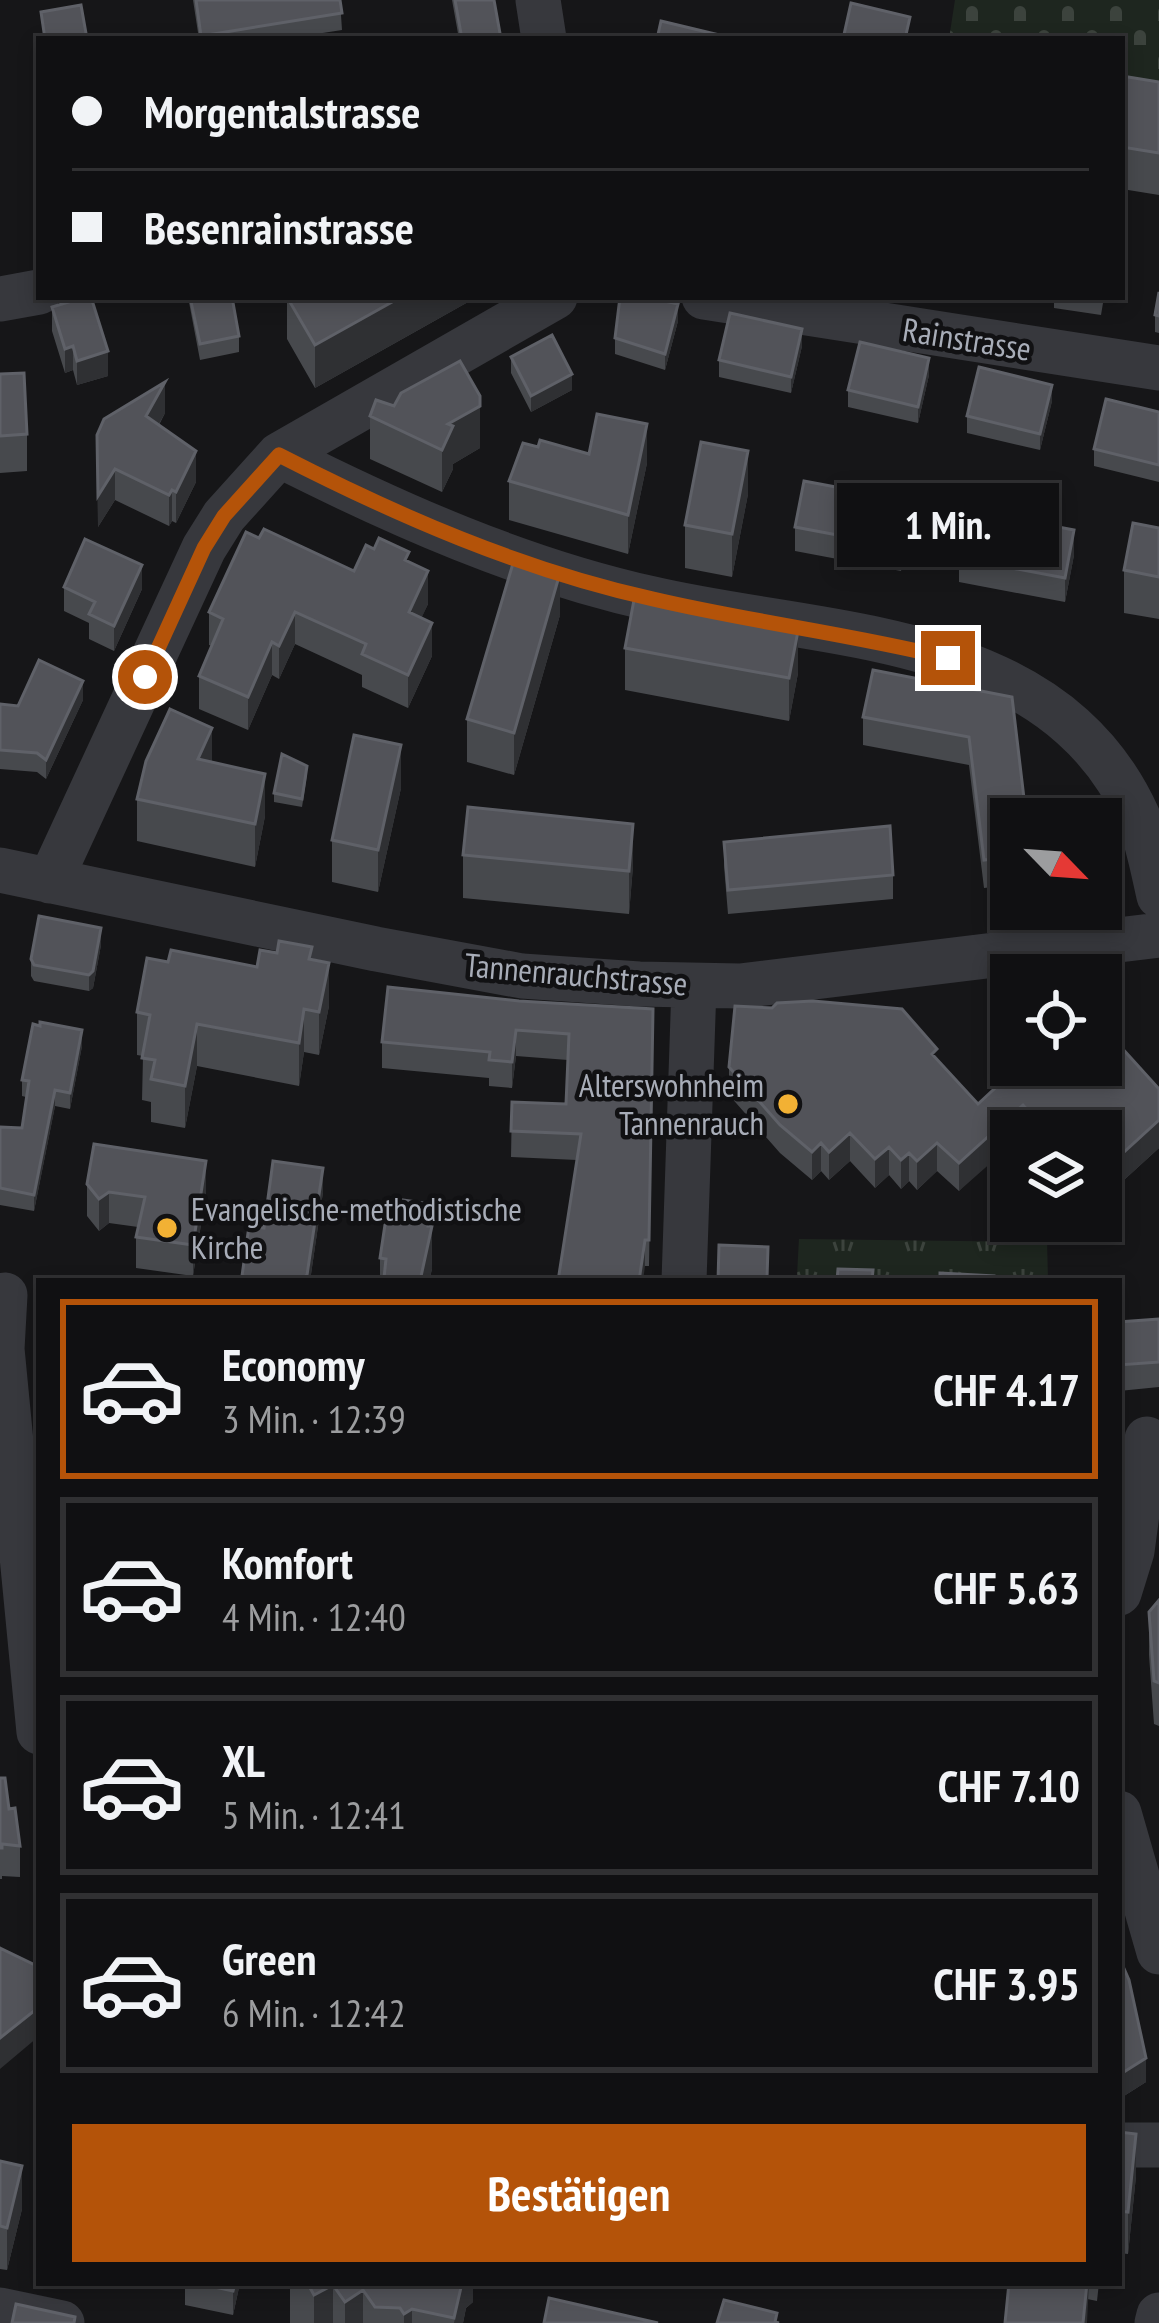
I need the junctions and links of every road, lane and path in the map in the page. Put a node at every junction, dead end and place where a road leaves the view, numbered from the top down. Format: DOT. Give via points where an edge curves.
graph roads {
  1 [pos="538,0"];
  2 [pos="544,36"];
  3 [pos="36,293"];
  4 [pos="0,299"];
  5 [pos="550,300"];
  6 [pos="723,300"];
  7 [pos="1159,368"];
  8 [pos="279,455"];
  9 [pos="1,875"];
  10 [pos="50,880"];
  11 [pos="1159,896"];
  12 [pos="1159,935"];
  13 [pos="694,986"];
  14 [pos="684,1278"];
  15 [pos="15,1298"];
  16 [pos="1142,1439"];
  17 [pos="1122,1583"];
  18 [pos="36,1701"];
  19 [pos="1122,1823"];
  20 [pos="1159,1952"];
  21 [pos="1159,2145"];
  22 [pos="1122,2146"];
  23 [pos="0,2310"];
  24 [pos="62,2323"];
  1 -- 2 [label="street"];
  3 -- 4 [label="street"];
  5 -- 8 [label="street"];
  6 -- 7 [label="street, Rainstrasse"];
  8 -- 10 [label="street" via="204,548"];
  8 -- 11 [label="street" via="455,536 582,580 894,644 1015,683 1084,738 1117,778 1140,820"];
  9 -- 10 [label="street, Tannenrauchstrasse"];
  10 -- 13 [label="street, Tannenrauchstrasse" via="522,976"];
  12 -- 13 [label="street, Tannenrauchstrasse"];
  13 -- 14 [label="street"];
  15 -- 18 [label="street" via="2,1349"];
  16 -- 17 [label="street"];
  19 -- 20 [label="street"];
  21 -- 22 [label="street"];
  23 -- 24 [label="street"];
}
